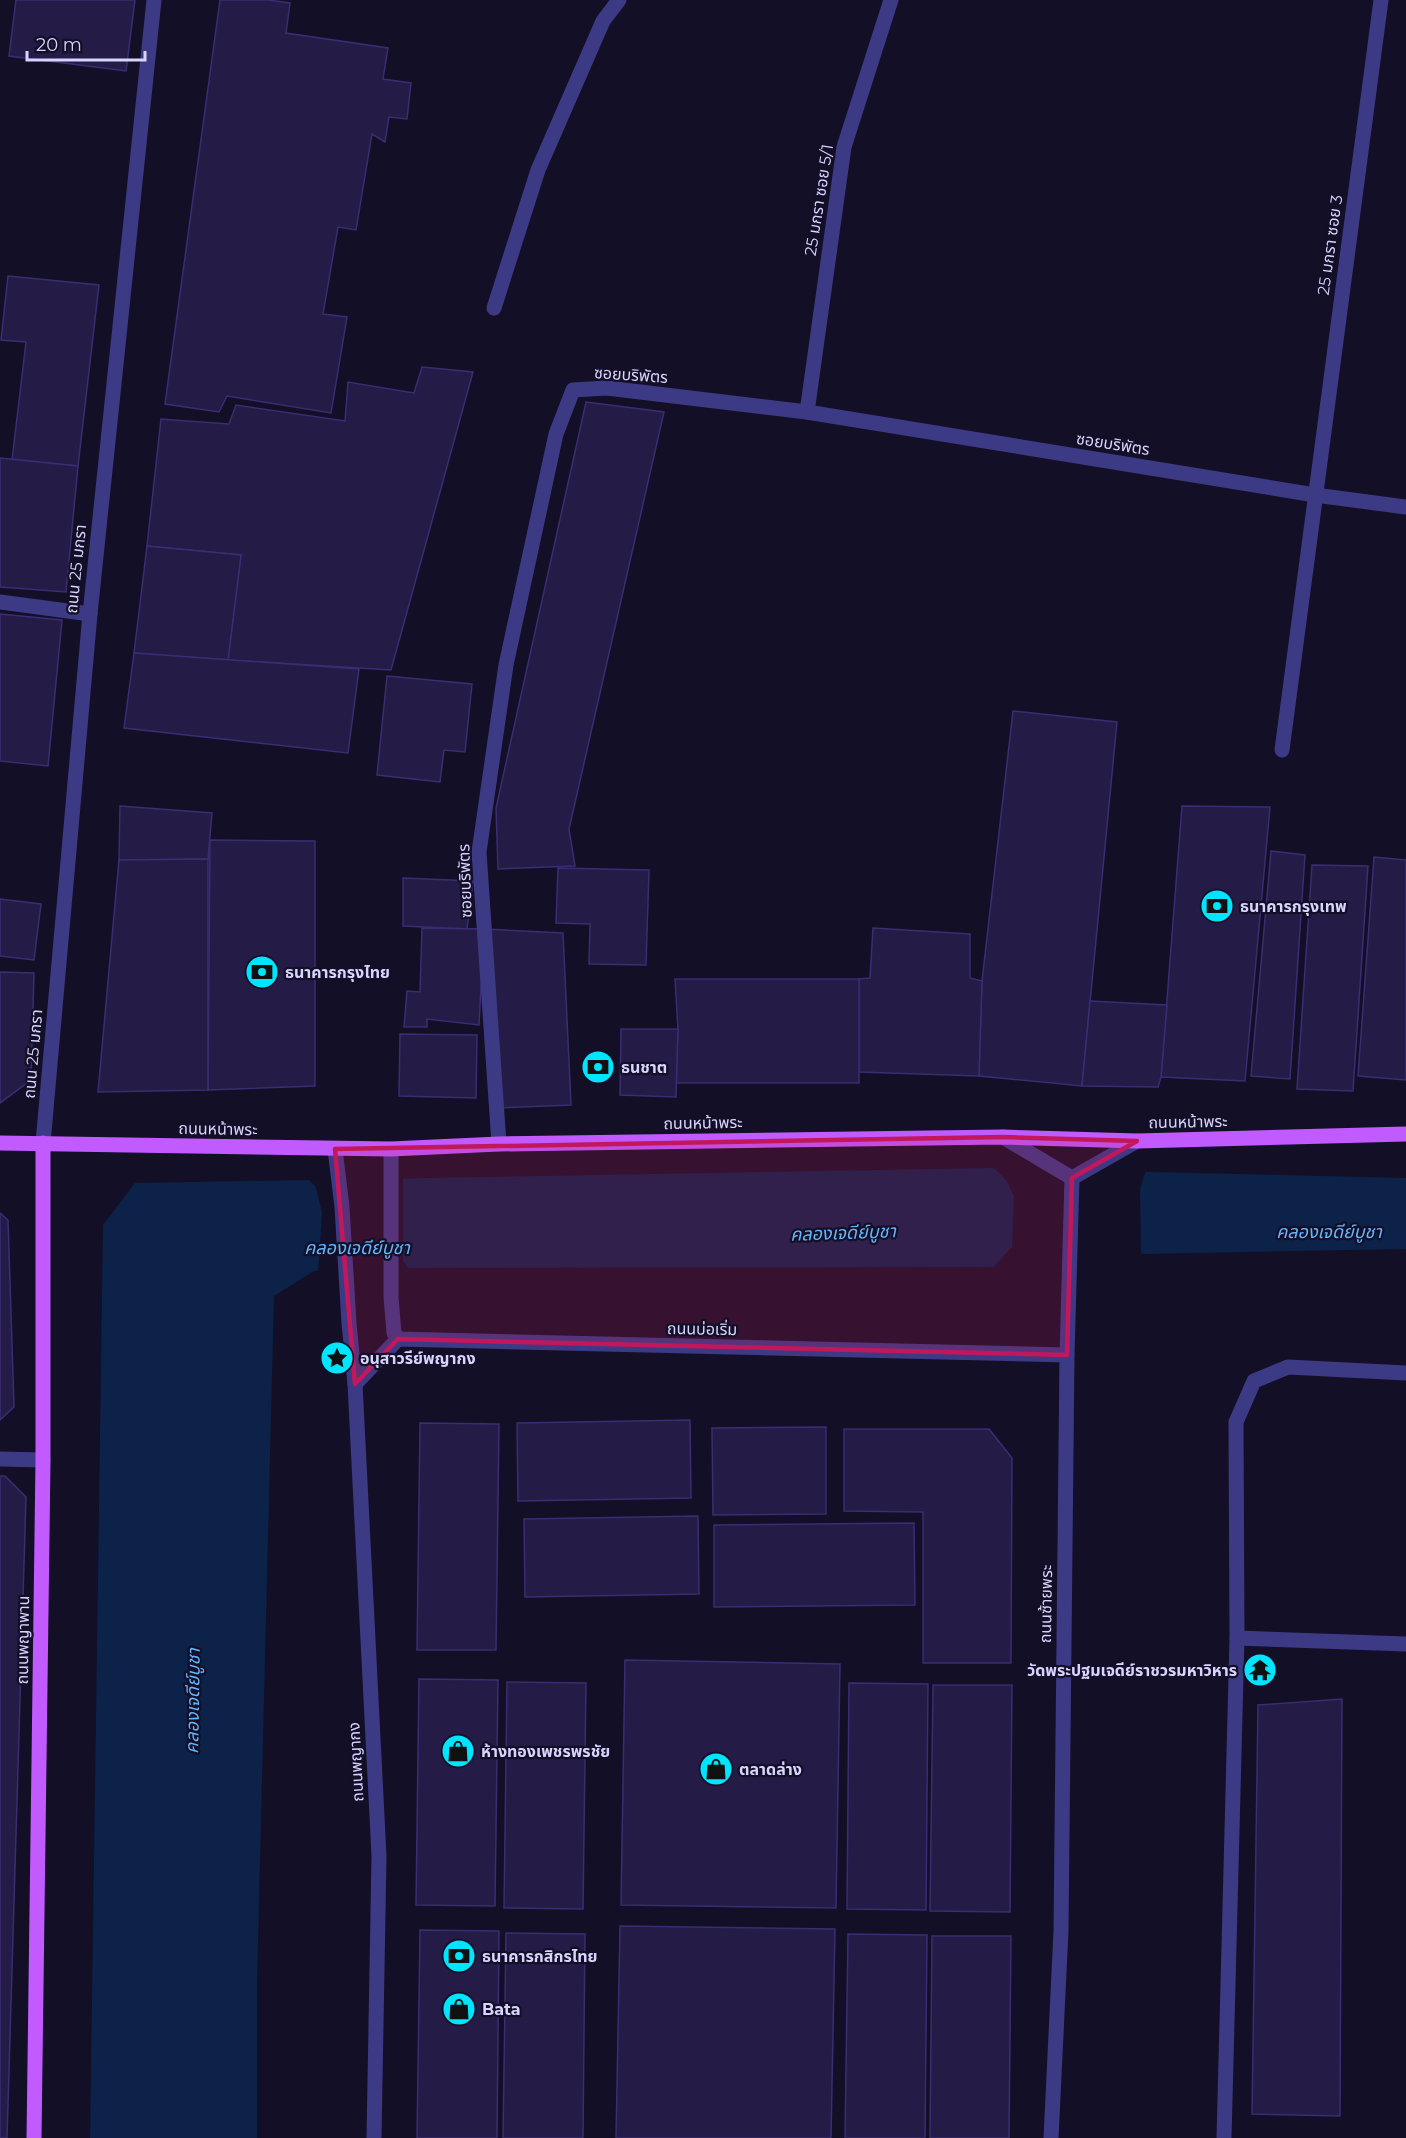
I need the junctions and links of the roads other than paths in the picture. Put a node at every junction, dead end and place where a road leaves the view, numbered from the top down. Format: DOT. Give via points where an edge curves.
graph roads {
  1 [pos="154,0"];
  2 [pos="619,0"];
  3 [pos="891,0"];
  4 [pos="1381,0"];
  5 [pos="494,308"];
  6 [pos="807,412"];
  7 [pos="1316,495"];
  8 [pos="1406,507"];
  9 [pos="0,602"];
  10 [pos="90,614"];
  11 [pos="1282,750"];
  12 [pos="1406,1134"];
  13 [pos="1003,1137"];
  14 [pos="1137,1141"];
  15 [pos="0,1143"];
  16 [pos="43,1143"];
  17 [pos="499,1144"];
  18 [pos="335,1149"];
  19 [pos="391,1149"];
  20 [pos="1072,1178"];
  21 [pos="398,1339"];
  22 [pos="1067,1355"];
  23 [pos="1406,1373"];
  24 [pos="355,1384"];
  25 [pos="0,1459"];
  26 [pos="44,1460"];
  27 [pos="1237,1638"];
  28 [pos="1406,1644"];
  29 [pos="34,2138"];
  30 [pos="374,2138"];
  31 [pos="1052,2138"];
  32 [pos="1224,2138"];
  1 -- 10 [label="street, ถนน 25 มกรา"];
  2 -- 5 [label="street" via="603,21 538,170"];
  3 -- 6 [label="street, 25 มกรา ซอย 5/1" via="844,147"];
  4 -- 7 [label="street, 25 มกรา ซอย 3"];
  6 -- 7 [label="street, ซอยบริพัตร"];
  6 -- 17 [label="street, ซอยบริพัตร" via="607,388 573,390 556,434 507,664 479,852"];
  7 -- 8 [label="street, ซอยบริพัตร"];
  7 -- 11 [label="street, 25 มกรา ซอย 3"];
  9 -- 10 [label="street"];
  10 -- 16 [label="street, ถนน 25 มกรา"];
  12 -- 14 [label="main road, ถนนหน้าพระ"];
  13 -- 14 [label="main road, ถนนหน้าพระ"];
  13 -- 17 [label="main road, ถนนหน้าพระ"];
  13 -- 20 [label="street"];
  14 -- 20 [label="street"];
  15 -- 16 [label="main road, ถนนหน้าพระ"];
  16 -- 18 [label="main road, ถนนหน้าพระ"];
  16 -- 26 [label="main road, ถนนพญาพาน"];
  17 -- 19 [label="main road, ถนนหน้าพระ"];
  18 -- 19 [label="main road, ถนนหน้าพระ"];
  18 -- 24 [label="street, ถนนพญากง"];
  19 -- 21 [label="street" via="391,1298"];
  20 -- 22 [label="street, ถนนซ้ายพระ"];
  21 -- 22 [label="street, ถนนบ่อเริ่ม"];
  21 -- 24 [label="street"];
  22 -- 31 [label="street, ถนนซ้ายพระ" via="1061,1931"];
  23 -- 27 [label="street" via="1288,1367 1254,1381 1236,1422"];
  24 -- 30 [label="street, ถนนพญากง" via="379,1857"];
  25 -- 26 [label="street"];
  26 -- 29 [label="main road, ถนนพญาพาน"];
  27 -- 28 [label="street"];
  27 -- 32 [label="street"];
}
